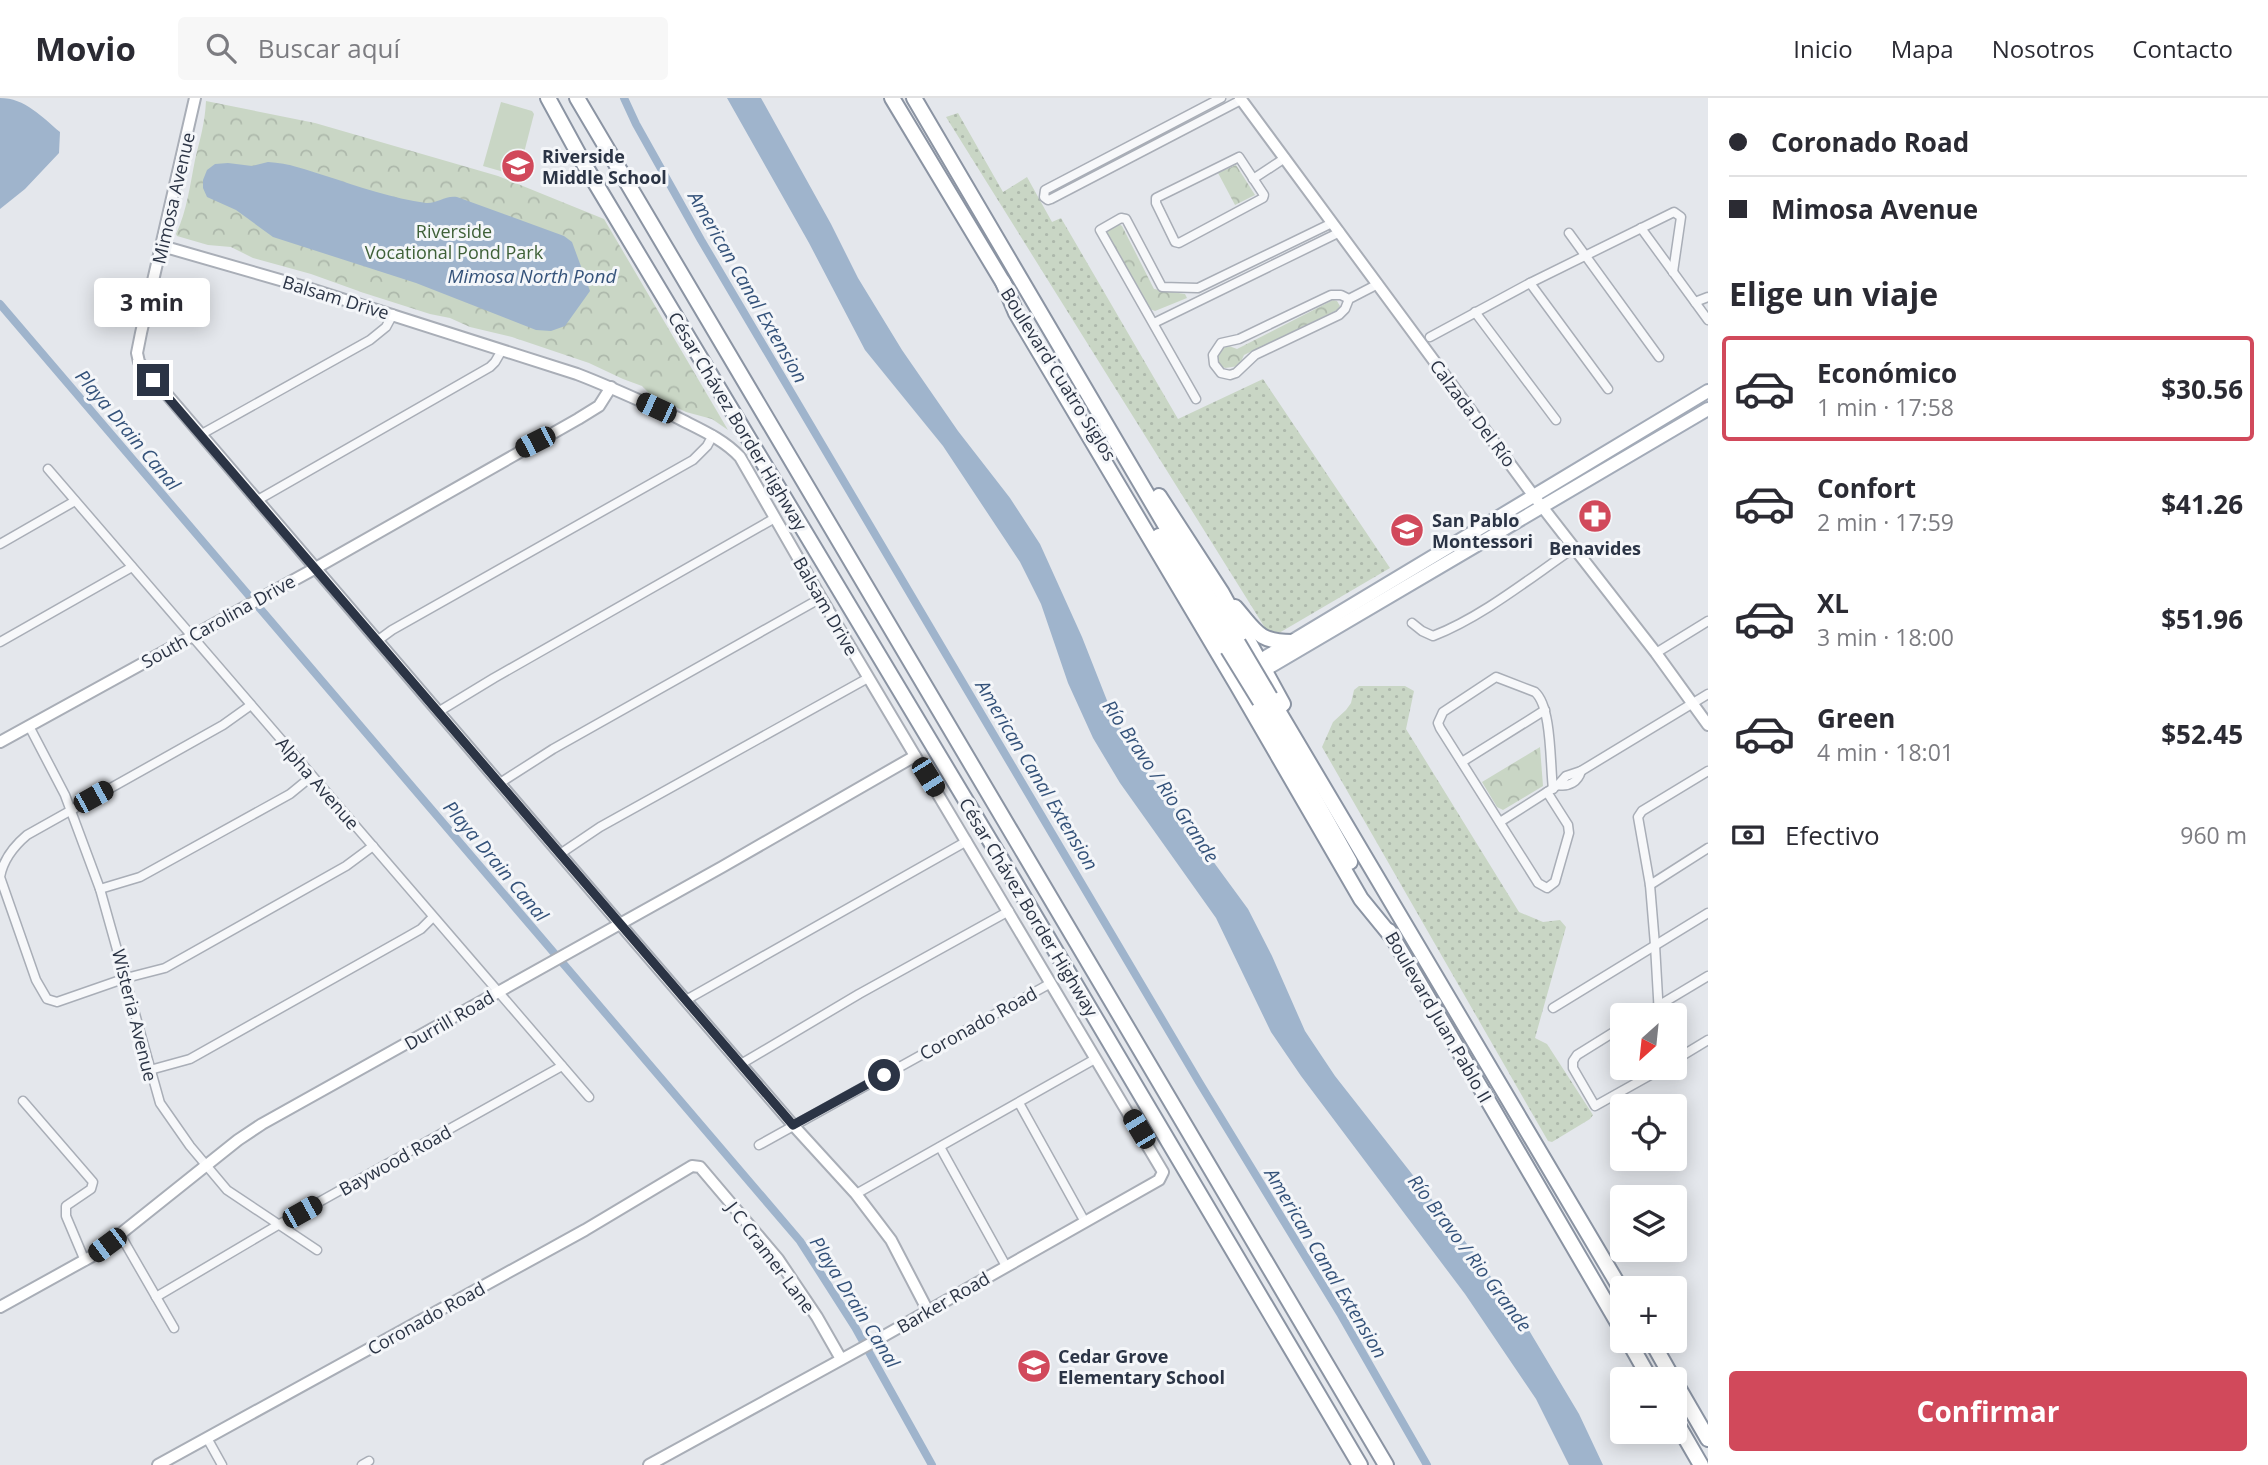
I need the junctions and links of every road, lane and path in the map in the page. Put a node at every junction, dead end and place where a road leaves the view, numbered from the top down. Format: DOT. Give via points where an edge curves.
graph roads {
  1 [pos="195,98"];
  2 [pos="538,98"];
  3 [pos="548,98"];
  4 [pos="577,98"];
  5 [pos="586,98"];
  6 [pos="892,98"];
  7 [pos="914,98"];
  8 [pos="1221,98"];
  9 [pos="1241,99"];
  10 [pos="1198,110"];
  11 [pos="1204,120"];
  12 [pos="1169,125"];
  13 [pos="1174,135"];
  14 [pos="1285,158"];
  15 [pos="615,162"];
  16 [pos="584,164"];
  17 [pos="1093,165"];
  18 [pos="1099,174"];
  19 [pos="1253,179"];
  20 [pos="1336,228"];
  21 [pos="1642,228"];
  22 [pos="1569,233"];
  23 [pos="162,246"];
  24 [pos="1585,256"];
  25 [pos="1673,272"];
  26 [pos="1003,282"];
  27 [pos="1531,283"];
  28 [pos="1378,284"];
  29 [pos="1198,288"];
  30 [pos="1708,297"];
  31 [pos="1203,299"];
  32 [pos="1349,299"];
  33 [pos="1695,302"];
  34 [pos="1475,312"];
  35 [pos="393,314"];
  36 [pos="1708,320"];
  37 [pos="1154,323"];
  38 [pos="1430,337"];
  39 [pos="502,350"];
  40 [pos="1659,357"];
  41 [pos="1080,379"];
  42 [pos="611,387"];
  43 [pos="1608,389"];
  44 [pos="1708,391"];
  45 [pos="1196,400"];
  46 [pos="1708,409"];
  47 [pos="1556,420"];
  48 [pos="200,435"];
  49 [pos="713,435"];
  50 [pos="48,469"];
  51 [pos="1134,483"];
  52 [pos="1534,495"];
  53 [pos="75,500"];
  54 [pos="256,501"];
  55 [pos="1542,506"];
  56 [pos="775,518"];
  57 [pos="0,544"];
  58 [pos="1574,548"];
  59 [pos="132,567"];
  60 [pos="314,569"];
  61 [pos="1222,593"];
  62 [pos="821,598"];
  63 [pos="1708,621"];
  64 [pos="1412,623"];
  65 [pos="191,635"];
  66 [pos="377,641"];
  67 [pos="0,642"];
  68 [pos="1292,642"];
  69 [pos="1231,644"];
  70 [pos="1656,653"];
  71 [pos="1261,666"];
  72 [pos="868,678"];
  73 [pos="1235,681"];
  74 [pos="1708,694"];
  75 [pos="1265,701"];
  76 [pos="1692,704"];
  77 [pos="251,705"];
  78 [pos="1545,710"];
  79 [pos="438,712"];
  80 [pos="1708,725"];
  81 [pos="29,726"];
  82 [pos="0,742"];
  83 [pos="915,756"];
  84 [pos="1462,762"];
  85 [pos="1708,771"];
  86 [pos="312,776"];
  87 [pos="499,783"];
  88 [pos="1553,789"];
  89 [pos="70,810"];
  90 [pos="1500,822"];
  91 [pos="967,841"];
  92 [pos="373,846"];
  93 [pos="1708,848"];
  94 [pos="560,854"];
  95 [pos="1650,885"];
  96 [pos="100,888"];
  97 [pos="1009,911"];
  98 [pos="1708,913"];
  99 [pos="433,916"];
  100 [pos="1401,919"];
  101 [pos="620,924"];
  102 [pos="1392,937"];
  103 [pos="1656,945"];
  104 [pos="1708,976"];
  105 [pos="126,978"];
  106 [pos="1051,984"];
  107 [pos="498,992"];
  108 [pos="686,1000"];
  109 [pos="1658,1003"];
  110 [pos="1668,1003"];
  111 [pos="1553,1008"];
  112 [pos="1610,1034"];
  113 [pos="1708,1040"];
  114 [pos="1687,1053"];
  115 [pos="1095,1059"];
  116 [pos="741,1064"];
  117 [pos="562,1066"];
  118 [pos="150,1070"];
  119 [pos="1641,1080"];
  120 [pos="589,1097"];
  121 [pos="23,1101"];
  122 [pos="1019,1103"];
  123 [pos="793,1125"];
  124 [pos="759,1145"];
  125 [pos="940,1147"];
  126 [pos="206,1166"];
  127 [pos="692,1166"];
  128 [pos="1163,1177"];
  129 [pos="856,1194"];
  130 [pos="1085,1222"];
  131 [pos="278,1225"];
  132 [pos="121,1236"];
  133 [pos="317,1250"];
  134 [pos="85,1261"];
  135 [pos="1006,1266"];
  136 [pos="1613,1276"];
  137 [pos="156,1297"];
  138 [pos="0,1307"];
  139 [pos="1610,1309"];
  140 [pos="928,1311"];
  141 [pos="174,1328"];
  142 [pos="841,1359"];
  143 [pos="1687,1402"];
  144 [pos="207,1438"];
  145 [pos="1708,1438"];
  146 [pos="1687,1441"];
  147 [pos="158,1465"];
  148 [pos="222,1465"];
  149 [pos="649,1465"];
  150 [pos="1360,1465"];
  151 [pos="1386,1465"];
  152 [pos="1701,1465"];
  1 -- 23 [label="street, Mimosa Avenue"];
  2 -- 16 [label="highway"];
  3 -- 16 [label="highway, César Chávez Border Highway"];
  4 -- 15 [label="highway, César Chávez Border Highway"];
  5 -- 15 [label="highway"];
  6 -- 26 [label="highway, Boulevard Cuatro Siglos"];
  7 -- 41 [label="highway, Boulevard Cuatro Siglos"];
  8 -- 10 [label="street"];
  9 -- 11 [label="street"];
  9 -- 14 [label="street, Calzada Del Río"];
  10 -- 11 [label="street"];
  10 -- 12 [label="street"];
  11 -- 13 [label="street"];
  12 -- 13 [label="street"];
  12 -- 17 [label="street"];
  13 -- 18 [label="street"];
  14 -- 19 [label="street"];
  14 -- 20 [label="street, Calzada Del Río"];
  15 -- 151 [label="highway, César Chávez Border Highway"];
  16 -- 150 [label="highway, César Chávez Border Highway"];
  17 -- 18 [label="street"];
  17 -- 18 [label="street" via="1045,190 1044,197 1051,199"];
  19 -- 19 [label="street" via="1239,157 1155,202 1179,243 1261,200 1264,195"];
  20 -- 28 [label="street, Calzada Del Río"];
  20 -- 29 [label="street"];
  20 -- 31 [label="street"];
  21 -- 24 [label="street"];
  21 -- 25 [label="street"];
  21 -- 25 [label="street" via="1671,212 1681,217"];
  22 -- 24 [label="street"];
  23 -- 35 [label="street, Balsam Drive"];
  23 -- 48 [label="street, Mimosa Avenue" via="137,358"];
  24 -- 27 [label="street"];
  24 -- 40 [label="street"];
  25 -- 33 [label="street"];
  26 -- 51 [label="highway, Boulevard Cuatro Siglos"];
  26 -- 69 [label="highway" via="1016,313"];
  27 -- 34 [label="street"];
  27 -- 43 [label="street"];
  28 -- 32 [label="street"];
  28 -- 52 [label="street, Calzada Del Río"];
  29 -- 31 [label="street"];
  29 -- 37 [label="street" via="1162,287 1126,219 1101,230"];
  30 -- 33 [label="street"];
  31 -- 37 [label="street"];
  32 -- 32 [label="street" via="1331,295 1221,343 1213,355 1214,364 1221,373 1236,373 1255,355 1339,315"];
  33 -- 36 [label="street"];
  34 -- 38 [label="street"];
  34 -- 47 [label="street"];
  35 -- 39 [label="street, Balsam Drive"];
  35 -- 48 [label="street" via="370,340"];
  37 -- 45 [label="street"];
  39 -- 42 [label="street, Balsam Drive"];
  39 -- 54 [label="street" via="490,367"];
  41 -- 51 [label="highway, Boulevard Cuatro Siglos"];
  41 -- 61 [label="highway" via="1108,413"];
  42 -- 49 [label="street, Balsam Drive"];
  42 -- 60 [label="street, South Carolina Drive" via="599,406 578,419"];
  44 -- 52 [label="main road"];
  46 -- 55 [label="main road"];
  48 -- 54 [label="street, Mimosa Avenue"];
  49 -- 56 [label="street, Balsam Drive" via="740,457"];
  49 -- 66 [label="street" via="694,460"];
  50 -- 53 [label="street, Alpha Avenue"];
  51 -- 69 [label="highway, Boulevard Cuatro Siglos"];
  52 -- 55 [label="street, Calzada Del Río"];
  52 -- 68 [label="main road"];
  53 -- 57 [label="street"];
  53 -- 59 [label="street, Alpha Avenue"];
  54 -- 60 [label="street, Mimosa Avenue"];
  55 -- 58 [label="street, Calzada Del Río"];
  55 -- 71 [label="main road"];
  56 -- 62 [label="street, Balsam Drive"];
  56 -- 79 [label="street"];
  58 -- 64 [label="street" via="1444,632 1433,636"];
  58 -- 70 [label="street, Calzada Del Río"];
  59 -- 65 [label="street, Alpha Avenue"];
  59 -- 67 [label="street"];
  60 -- 65 [label="street, South Carolina Drive"];
  60 -- 66 [label="street, Mimosa Avenue"];
  61 -- 68 [label="highway" via="1263,638"];
  61 -- 69 [label="highway"];
  62 -- 72 [label="street, Balsam Drive"];
  62 -- 87 [label="street"];
  63 -- 70 [label="street"];
  65 -- 77 [label="street, Alpha Avenue"];
  65 -- 81 [label="street, South Carolina Drive"];
  66 -- 79 [label="street, Mimosa Avenue"];
  68 -- 71 [label="main road"];
  69 -- 71 [label="highway"];
  69 -- 73 [label="highway"];
  69 -- 75 [label="highway, bridge"];
  70 -- 76 [label="street, Calzada Del Río"];
  71 -- 73 [label="main road"];
  71 -- 75 [label="highway"];
  72 -- 83 [label="street, Balsam Drive"];
  72 -- 94 [label="street" via="600,827"];
  73 -- 75 [label="highway"];
  74 -- 76 [label="street"];
  75 -- 100 [label="highway, Boulevard Juan Pablo II"];
  75 -- 100 [label="highway" via="1365,842"];
  75 -- 102 [label="highway, Boulevard Juan Pablo II"];
  75 -- 102 [label="highway" via="1361,899"];
  76 -- 80 [label="street, Calzada Del Río"];
  76 -- 88 [label="street" via="1581,771 1575,782"];
  77 -- 86 [label="street, Alpha Avenue"];
  77 -- 89 [label="street"];
  78 -- 84 [label="street"];
  78 -- 84 [label="street" via="1535,692 1495,677 1440,718 1440,728"];
  78 -- 88 [label="street"];
  79 -- 87 [label="street, Mimosa Avenue"];
  81 -- 82 [label="street, South Carolina Drive"];
  81 -- 89 [label="street, Wisteria Avenue"];
  83 -- 91 [label="street, Balsam Drive"];
  83 -- 101 [label="street, Durrill Road"];
  84 -- 90 [label="street"];
  85 -- 95 [label="street" via="1642,811 1638,821"];
  86 -- 92 [label="street, Alpha Avenue"];
  86 -- 96 [label="street" via="290,794 140,877"];
  87 -- 94 [label="street, Mimosa Avenue"];
  88 -- 90 [label="street"];
  88 -- 90 [label="street" via="1569,830 1552,886 1540,885"];
  89 -- 96 [label="street, Wisteria Avenue"];
  89 -- 105 [label="street" via="17,844 0,877 36,980 50,1002"];
  91 -- 97 [label="street, Balsam Drive"];
  91 -- 108 [label="street"];
  92 -- 99 [label="street, Alpha Avenue"];
  92 -- 105 [label="street" via="346,866 165,968"];
  93 -- 95 [label="street"];
  94 -- 101 [label="street, Mimosa Avenue"];
  95 -- 103 [label="street"];
  96 -- 105 [label="street, Wisteria Avenue"];
  97 -- 106 [label="street, Balsam Drive"];
  97 -- 116 [label="street"];
  98 -- 103 [label="street"];
  99 -- 107 [label="street, Alpha Avenue"];
  99 -- 118 [label="street" via="421,929 190,1059"];
  100 -- 136 [label="highway, Boulevard Juan Pablo II"];
  101 -- 107 [label="street, Durrill Road"];
  101 -- 108 [label="street, Mimosa Avenue"];
  102 -- 139 [label="highway, Boulevard Juan Pablo II"];
  103 -- 109 [label="street"];
  103 -- 111 [label="street"];
  104 -- 110 [label="street"];
  105 -- 118 [label="street, Wisteria Avenue"];
  106 -- 115 [label="street, Balsam Drive"];
  106 -- 123 [label="street, Coronado Road"];
  107 -- 117 [label="street, Alpha Avenue"];
  107 -- 126 [label="street, Durrill Road" via="262,1124"];
  108 -- 116 [label="street, Mimosa Avenue"];
  112 -- 119 [label="street" via="1573,1061 1595,1106"];
  113 -- 114 [label="street"];
  115 -- 122 [label="street"];
  115 -- 128 [label="street, Balsam Drive"];
  116 -- 123 [label="street, Mimosa Avenue"];
  117 -- 120 [label="street, Alpha Avenue"];
  117 -- 131 [label="street, Baywood Road"];
  118 -- 126 [label="street, Wisteria Avenue" via="160,1103"];
  121 -- 134 [label="street" via="93,1182 91,1189 65,1206"];
  122 -- 125 [label="street"];
  122 -- 130 [label="street"];
  123 -- 124 [label="street, Coronado Road"];
  123 -- 129 [label="street, Mimosa Avenue"];
  125 -- 129 [label="street"];
  125 -- 135 [label="street"];
  126 -- 131 [label="street, Wisteria Avenue" via="227,1190"];
  126 -- 132 [label="street, Durrill Road"];
  127 -- 142 [label="street, J C Cramer Lane" via="699,1167 778,1259"];
  127 -- 144 [label="street, Coronado Road"];
  128 -- 130 [label="street, Barker Road"];
  129 -- 140 [label="street, Mimosa Avenue" via="891,1240"];
  130 -- 135 [label="street, Barker Road"];
  131 -- 133 [label="street, Wisteria Avenue"];
  131 -- 137 [label="street, Baywood Road"];
  132 -- 134 [label="street, Durrill Road"];
  132 -- 137 [label="street"];
  134 -- 138 [label="street, Durrill Road"];
  135 -- 140 [label="street, Barker Road"];
  137 -- 141 [label="street"];
  140 -- 142 [label="street, Barker Road"];
  142 -- 149 [label="street, Barker Road"];
  143 -- 145 [label="highway"];
  144 -- 147 [label="street, Coronado Road"];
  144 -- 148 [label="street"];
  146 -- 152 [label="highway"];
}
